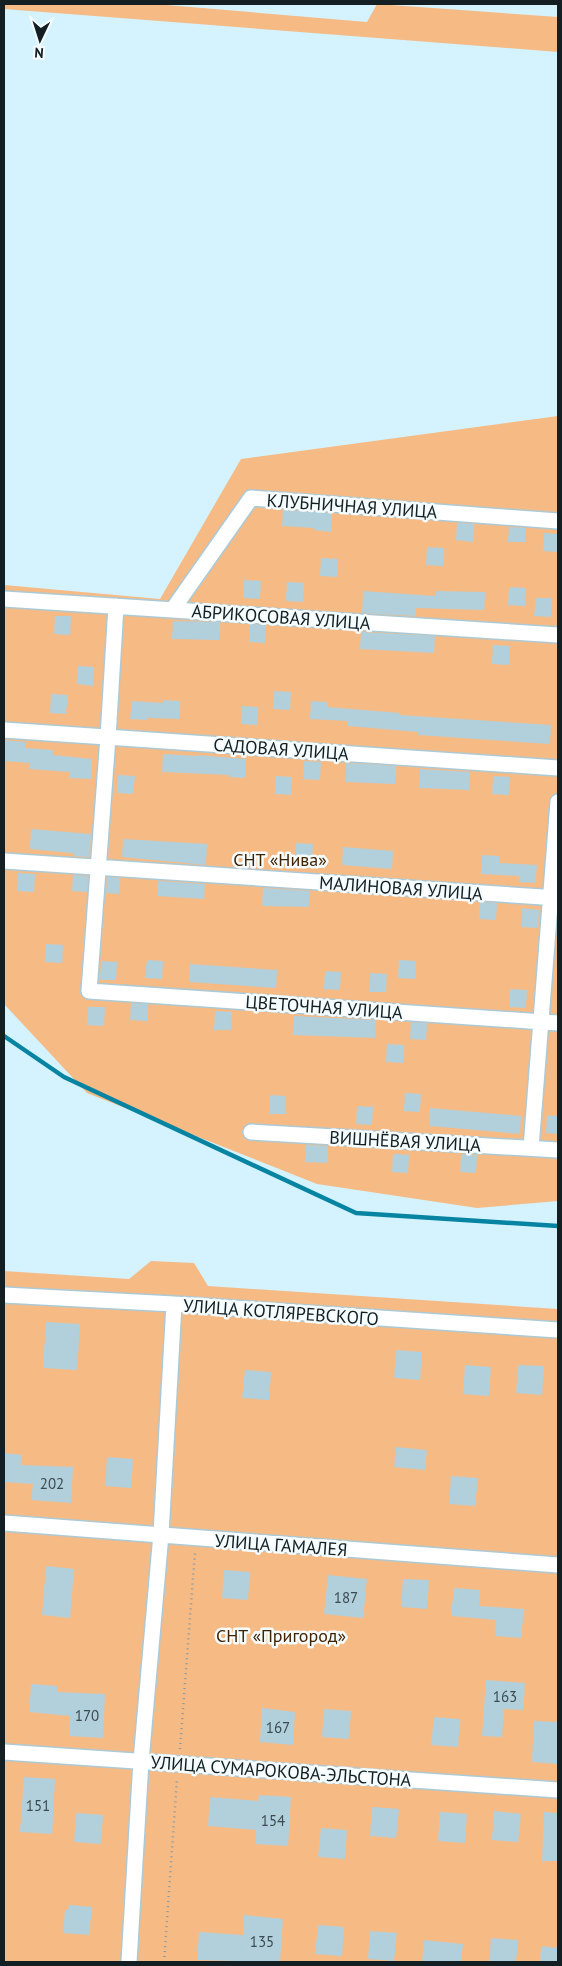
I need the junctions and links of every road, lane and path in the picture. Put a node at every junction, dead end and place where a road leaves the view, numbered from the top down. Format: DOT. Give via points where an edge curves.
graph roads {
  1 [pos="558,521"];
  2 [pos="4,599"];
  3 [pos="116,606"];
  4 [pos="173,610"];
  5 [pos="558,635"];
  6 [pos="4,730"];
  7 [pos="108,737"];
  8 [pos="558,768"];
  9 [pos="558,802"];
  10 [pos="4,861"];
  11 [pos="97,868"];
  12 [pos="554,897"];
  13 [pos="539,1022"];
  14 [pos="558,1023"];
  15 [pos="251,1132"];
  16 [pos="530,1148"];
  17 [pos="558,1150"];
  18 [pos="4,1295"];
  19 [pos="174,1304"];
  20 [pos="558,1330"];
  21 [pos="4,1523"];
  22 [pos="161,1534"];
  23 [pos="558,1565"];
  24 [pos="4,1752"];
  25 [pos="141,1761"];
  26 [pos="558,1790"];
  27 [pos="129,1962"];
  1 -- 4 [label="street, КЛУБНИЧНАЯ УЛИЦА" via="251,498"];
  2 -- 3 [label="street, АБРИКОСОВАЯ УЛИЦА"];
  3 -- 4 [label="street, АБРИКОСОВАЯ УЛИЦА"];
  3 -- 7 [label="street"];
  4 -- 5 [label="street, АБРИКОСОВАЯ УЛИЦА"];
  6 -- 7 [label="street, САДОВАЯ УЛИЦА"];
  7 -- 8 [label="street, САДОВАЯ УЛИЦА"];
  7 -- 11 [label="street"];
  9 -- 12 [label="street"];
  10 -- 11 [label="street, МАЛИНОВАЯ УЛИЦА"];
  11 -- 12 [label="street, МАЛИНОВАЯ УЛИЦА"];
  11 -- 13 [label="street, ЦВЕТОЧНАЯ УЛИЦА" via="89,991"];
  12 -- 13 [label="street"];
  13 -- 14 [label="street, ЦВЕТОЧНАЯ УЛИЦА"];
  13 -- 16 [label="street"];
  15 -- 16 [label="street, ВИШНЁВАЯ УЛИЦА"];
  16 -- 17 [label="street, ВИШНЁВАЯ УЛИЦА"];
  18 -- 19 [label="street, УЛИЦА КОТЛЯРЕВСКОГО"];
  19 -- 20 [label="street, УЛИЦА КОТЛЯРЕВСКОГО"];
  19 -- 22 [label="street"];
  21 -- 22 [label="street, УЛИЦА ГАМАЛЕЯ"];
  22 -- 23 [label="street, УЛИЦА ГАМАЛЕЯ"];
  22 -- 25 [label="street"];
  24 -- 25 [label="street, УЛИЦА СУМАРОКОВА-ЭЛЬСТОНА"];
  25 -- 26 [label="street, УЛИЦА СУМАРОКОВА-ЭЛЬСТОНА"];
  25 -- 27 [label="street"];
}
